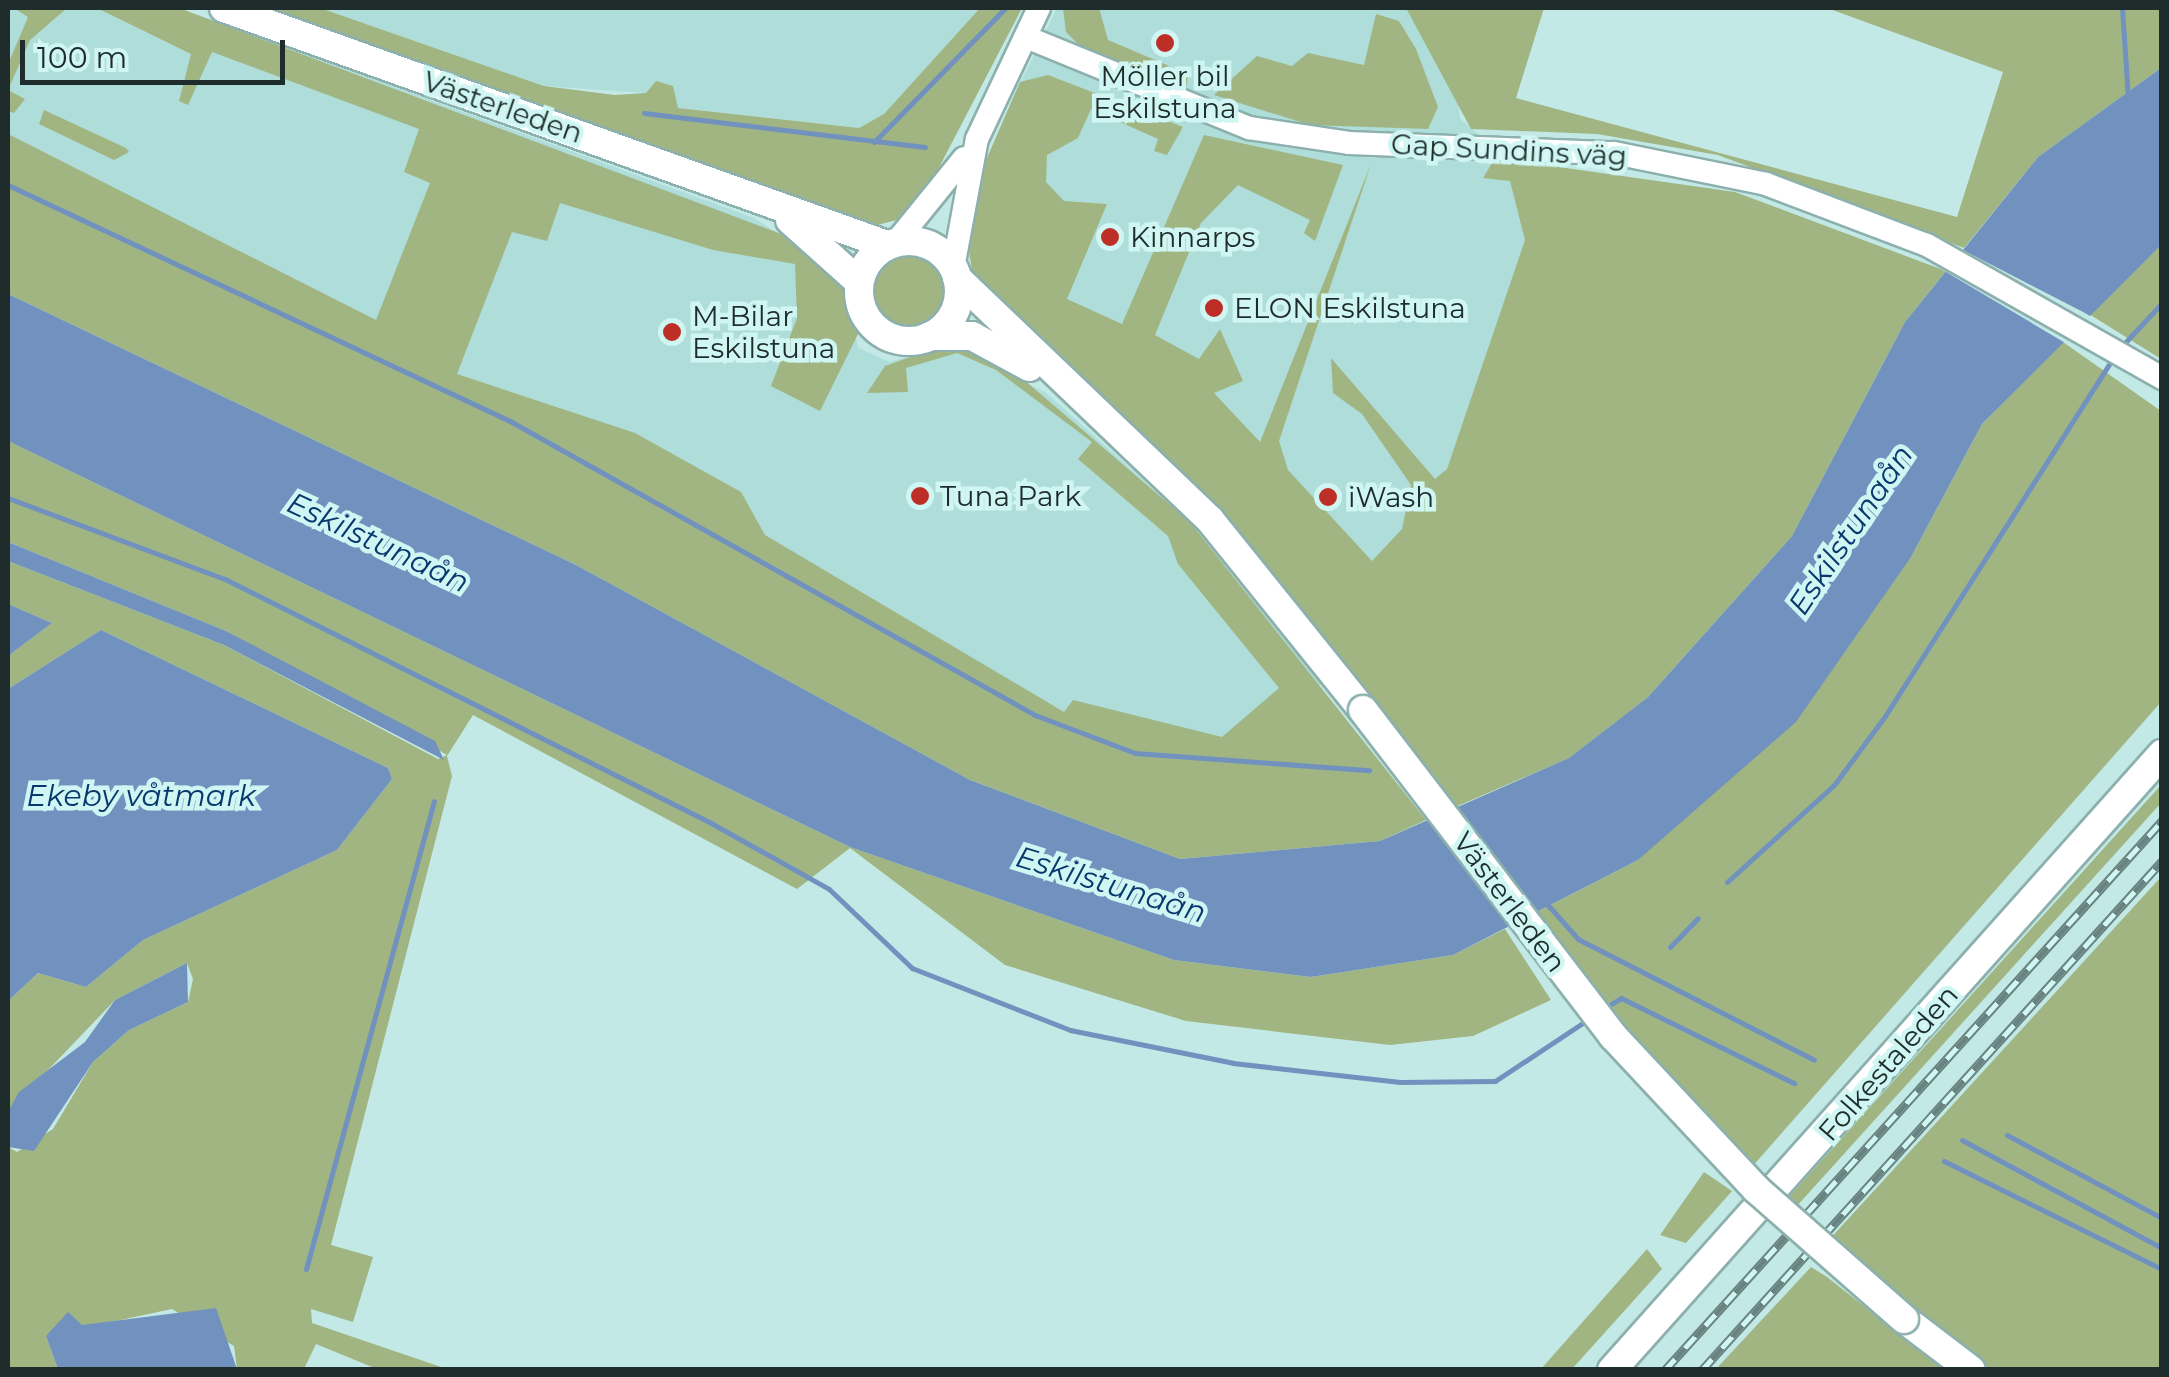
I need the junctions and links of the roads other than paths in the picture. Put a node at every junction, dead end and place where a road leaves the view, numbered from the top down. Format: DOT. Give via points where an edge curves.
graph roads {
  1 [pos="224,8"];
  2 [pos="1039,8"];
  3 [pos="1026,37"];
  4 [pos="977,138"];
  5 [pos="780,213"];
  6 [pos="891,244"];
  7 [pos="955,273"];
  8 [pos="859,282"];
  9 [pos="930,336"];
  10 [pos="2143,370"];
  11 [pos="2162,388"];
  12 [pos="1084,401"];
  13 [pos="2162,754"];
  14 [pos="1612,1370"];
  15 [pos="1971,1370"];
  1 -- 5 [label="main road, Västerleden"];
  2 -- 3 [label="street"];
  3 -- 4 [label="street"];
  3 -- 10 [label="street, Gap Sundins väg" via="1150,95 1250,128 1352,144 1646,158 1766,184 1927,245"];
  4 -- 6 [label="street"];
  4 -- 7 [label="street"];
  5 -- 6 [label="main road, Västerleden"];
  5 -- 8 [label="main road, Västerleden"];
  6 -- 7 [label="main road" via="927,244"];
  6 -- 8 [label="main road"];
  7 -- 9 [label="main road" via="955,310"];
  7 -- 12 [label="main road, Västerleden"];
  8 -- 9 [label="main road" via="876,330 901,340"];
  9 -- 12 [label="main road, Västerleden" via="953,332 1004,350"];
  10 -- 11 [label="street, Gap Sundins väg"];
  12 -- 15 [label="main road, Västerleden, bridge" via="1210,520 1613,1036 1756,1190"];
  13 -- 14 [label="main road, Folkestaleden"];
}
